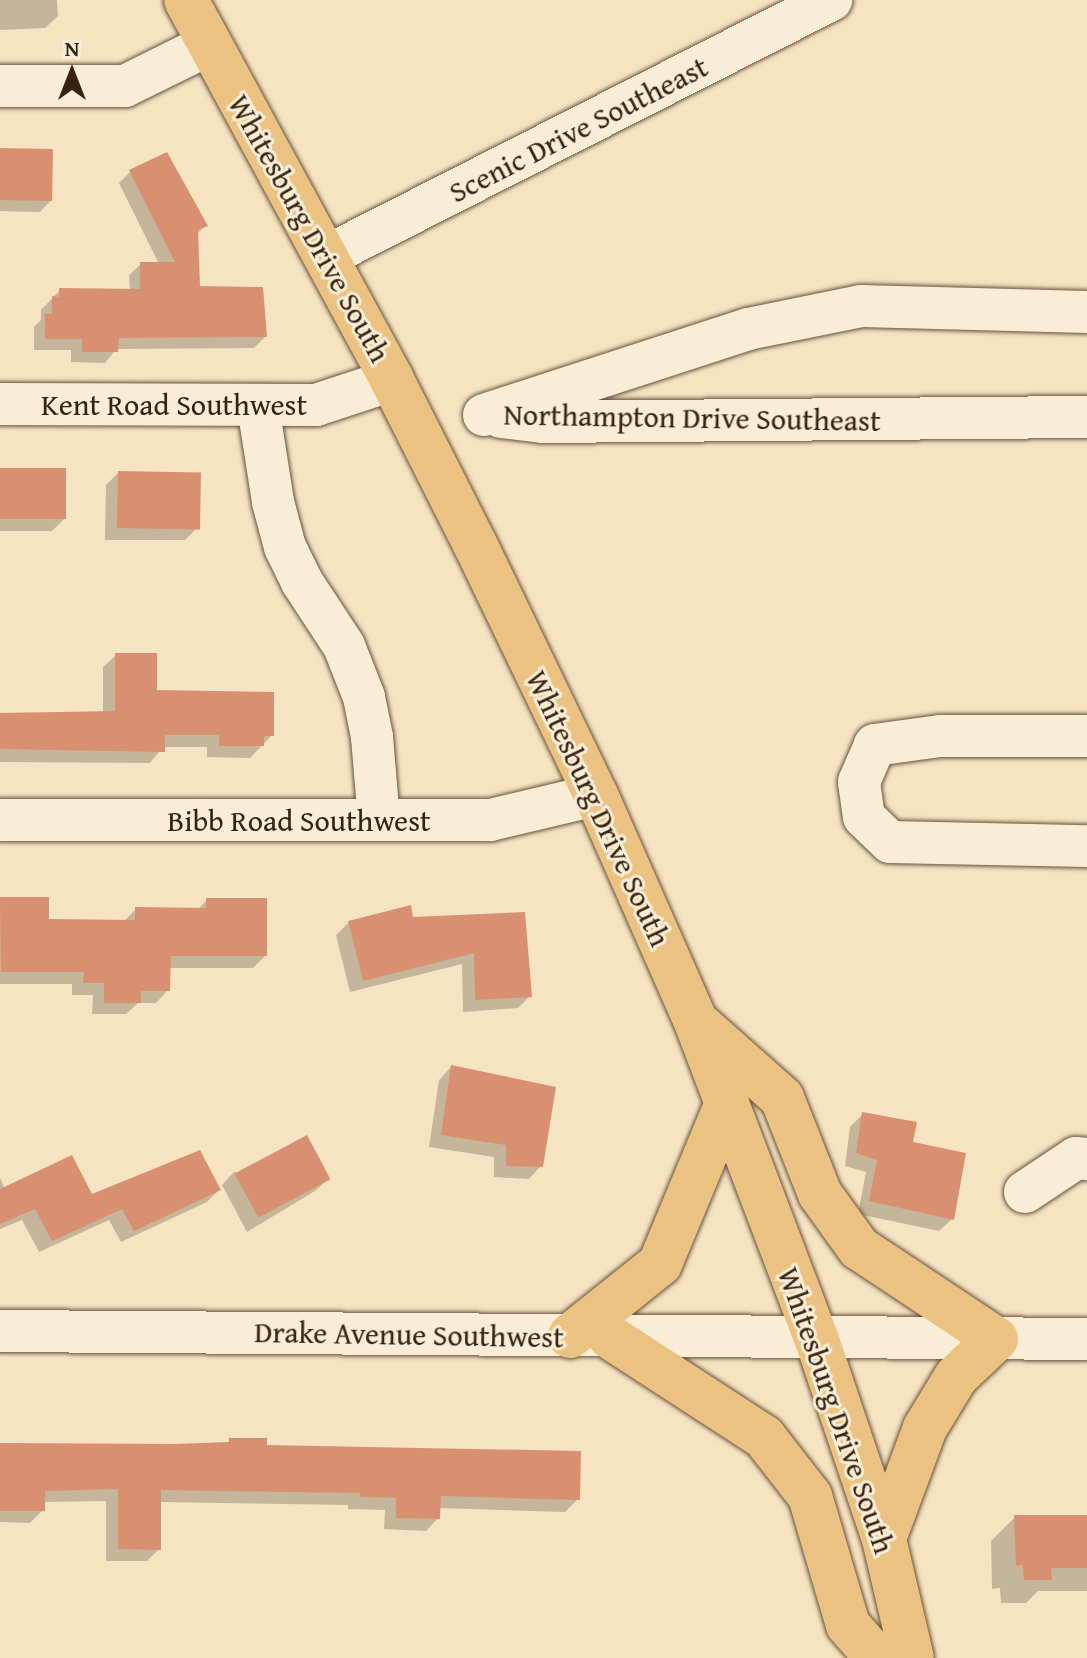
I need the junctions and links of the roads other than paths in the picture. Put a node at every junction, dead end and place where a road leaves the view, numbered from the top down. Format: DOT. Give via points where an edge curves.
graph roads {
  1 [pos="186,0"];
  2 [pos="824,2"];
  3 [pos="210,44"];
  4 [pos="0,86"];
  5 [pos="325,257"];
  6 [pos="1087,312"];
  7 [pos="392,380"];
  8 [pos="0,404"];
  9 [pos="258,406"];
  10 [pos="1087,417"];
  11 [pos="1087,736"];
  12 [pos="596,795"];
  13 [pos="0,820"];
  14 [pos="379,820"];
  15 [pos="1087,846"];
  16 [pos="696,1022"];
  17 [pos="727,1103"];
  18 [pos="1087,1159"];
  19 [pos="1025,1192"];
  20 [pos="0,1331"];
  21 [pos="590,1336"];
  22 [pos="996,1339"];
  23 [pos="1087,1339"];
  24 [pos="817,1340"];
  25 [pos="884,1539"];
  26 [pos="877,1658"];
  27 [pos="912,1658"];
  1 -- 3 [label="main road, Whitesburg Drive South"];
  2 -- 5 [label="street, Scenic Drive Southeast"];
  3 -- 4 [label="street" via="125,86"];
  3 -- 5 [label="main road, Whitesburg Drive South"];
  5 -- 7 [label="main road, Whitesburg Drive South"];
  6 -- 10 [label="street, Northampton Drive Southeast" via="861,306 748,329 484,415 543,422"];
  7 -- 9 [label="street, Kent Road Southwest" via="316,405"];
  7 -- 12 [label="main road, Whitesburg Drive South"];
  8 -- 9 [label="street, Kent Road Southwest"];
  9 -- 14 [label="street" via="285,547 344,646 364,697"];
  11 -- 15 [label="street" via="940,736 875,745 859,782 864,817 890,842"];
  12 -- 14 [label="street, Bibb Road Southwest" via="490,820"];
  12 -- 16 [label="main road, Whitesburg Drive South"];
  13 -- 14 [label="street, Bibb Road Southwest"];
  16 -- 17 [label="main road, Whitesburg Drive South"];
  16 -- 22 [label="main road" via="782,1098 820,1194 859,1248"];
  17 -- 21 [label="main road" via="660,1264"];
  17 -- 24 [label="main road, Whitesburg Drive South"];
  18 -- 19 [label="street" via="1076,1158"];
  20 -- 21 [label="street, Drake Avenue Southwest"];
  21 -- 24 [label="street, Drake Avenue Southwest"];
  21 -- 26 [label="main road" via="764,1437 810,1496 848,1625"];
  22 -- 23 [label="street, Drake Avenue Southwest"];
  22 -- 24 [label="street, Drake Avenue Southwest"];
  22 -- 25 [label="main road" via="956,1377 925,1428"];
  24 -- 25 [label="main road, Whitesburg Drive South"];
  25 -- 27 [label="main road, Whitesburg Drive South"];
}
